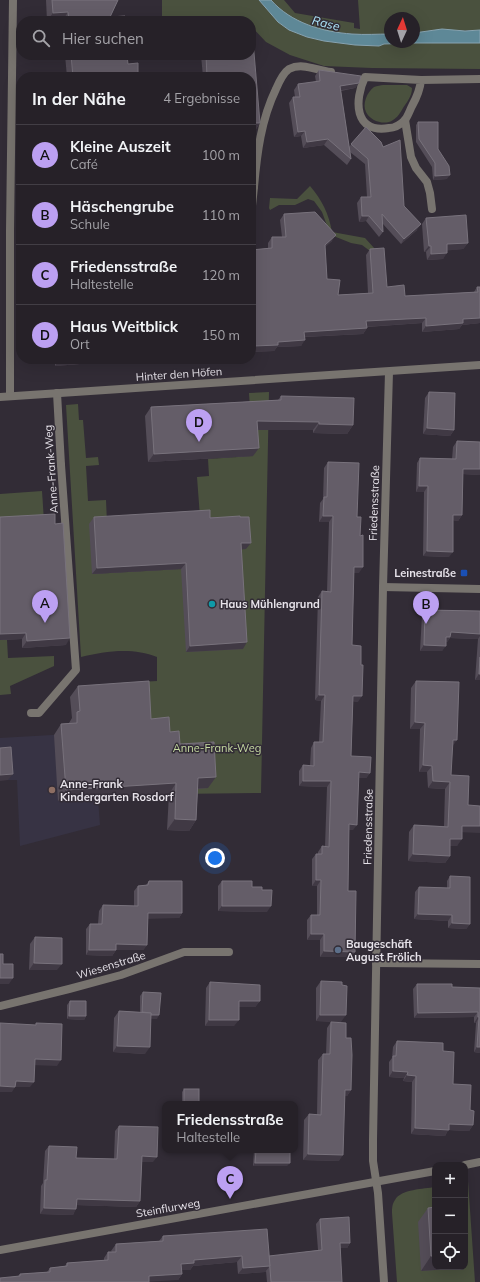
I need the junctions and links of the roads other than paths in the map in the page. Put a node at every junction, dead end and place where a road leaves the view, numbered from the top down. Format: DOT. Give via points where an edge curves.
graph roads {
  1 [pos="13,0"];
  2 [pos="341,74"];
  3 [pos="354,76"];
  4 [pos="365,77"];
  5 [pos="480,79"];
  6 [pos="421,80"];
  7 [pos="405,120"];
  8 [pos="256,164"];
  9 [pos="432,209"];
  10 [pos="480,366"];
  11 [pos="389,372"];
  12 [pos="57,393"];
  13 [pos="10,396"];
  14 [pos="0,397"];
  15 [pos="383,587"];
  16 [pos="480,589"];
  17 [pos="31,713"];
  18 [pos="229,952"];
  19 [pos="376,963"];
  20 [pos="480,964"];
  21 [pos="0,1006"];
  22 [pos="480,1162"];
  23 [pos="468,1164"];
  24 [pos="432,1172"];
  25 [pos="377,1182"];
  26 [pos="0,1250"];
  27 [pos="384,1282"];
  1 -- 13 [label="street"];
  2 -- 8 [label="street" via="306,66 285,72 266,111"];
  3 -- 4 [label="street"];
  4 -- 6 [label="street"];
  4 -- 7 [label="street" via="358,102 365,122 370,127 384,129 392,128"];
  5 -- 6 [label="street"];
  6 -- 7 [label="street" via="420,89"];
  7 -- 9 [label="street" via="411,157 427,182"];
  10 -- 11 [label="street, Hinter den Höfen"];
  11 -- 12 [label="street, Hinter den Höfen"];
  11 -- 15 [label="street, Friedensstraße"];
  12 -- 13 [label="street, Hinter den Höfen"];
  12 -- 17 [label="street, Anne-Frank-Weg" via="76,670 39,713"];
  13 -- 14 [label="street, Hinter den Höfen"];
  15 -- 16 [label="street"];
  15 -- 19 [label="street, Friedensstraße"];
  18 -- 21 [label="street, Wiesenstraße" via="184,952 121,975"];
  19 -- 20 [label="street"];
  19 -- 25 [label="street, Friedensstraße" via="372,1140"];
  22 -- 23 [label="street"];
  24 -- 25 [label="street, Steinflurweg"];
  25 -- 26 [label="street, Steinflurweg"];
  25 -- 27 [label="street, Friedensstraße"];
}
